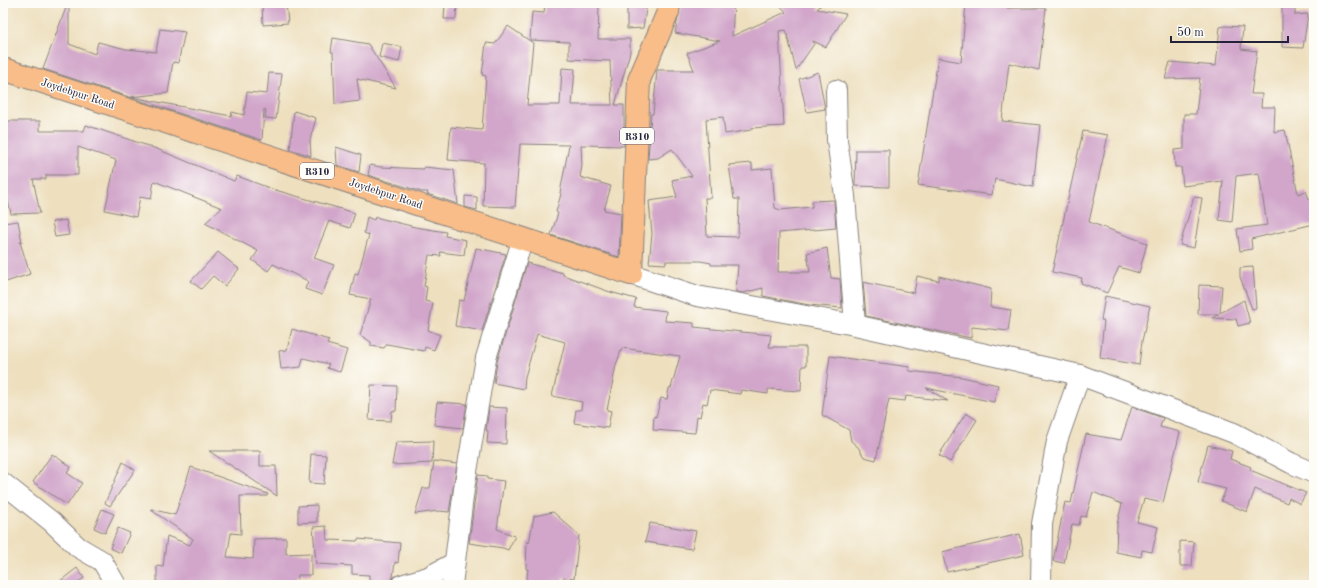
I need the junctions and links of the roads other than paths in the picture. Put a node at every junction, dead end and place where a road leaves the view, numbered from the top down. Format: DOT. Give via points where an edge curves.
graph roads {
  1 [pos="669,3"];
  2 [pos="3,69"];
  3 [pos="836,90"];
  4 [pos="523,238"];
  5 [pos="631,274"];
  6 [pos="855,325"];
  7 [pos="1080,375"];
  8 [pos="1314,473"];
  9 [pos="3,483"];
  10 [pos="454,563"];
  11 [pos="116,585"];
  12 [pos="401,585"];
  13 [pos="452,585"];
  14 [pos="1041,585"];
  1 -- 5 [label="main road, R310" via="668,12 639,80"];
  2 -- 4 [label="main road, Joydebpur Road / R310"];
  3 -- 6 [label="street" via="837,140 845,196"];
  4 -- 5 [label="main road, Joydebpur Road / R310"];
  4 -- 10 [label="street" via="486,358"];
  5 -- 6 [label="street" via="697,296"];
  6 -- 7 [label="street"];
  7 -- 8 [label="street" via="1234,433 1291,464"];
  7 -- 14 [label="street" via="1056,448 1042,524"];
  9 -- 11 [label="street" via="78,546 102,562"];
  10 -- 12 [label="street" via="428,577"];
  10 -- 13 [label="street"];
}
